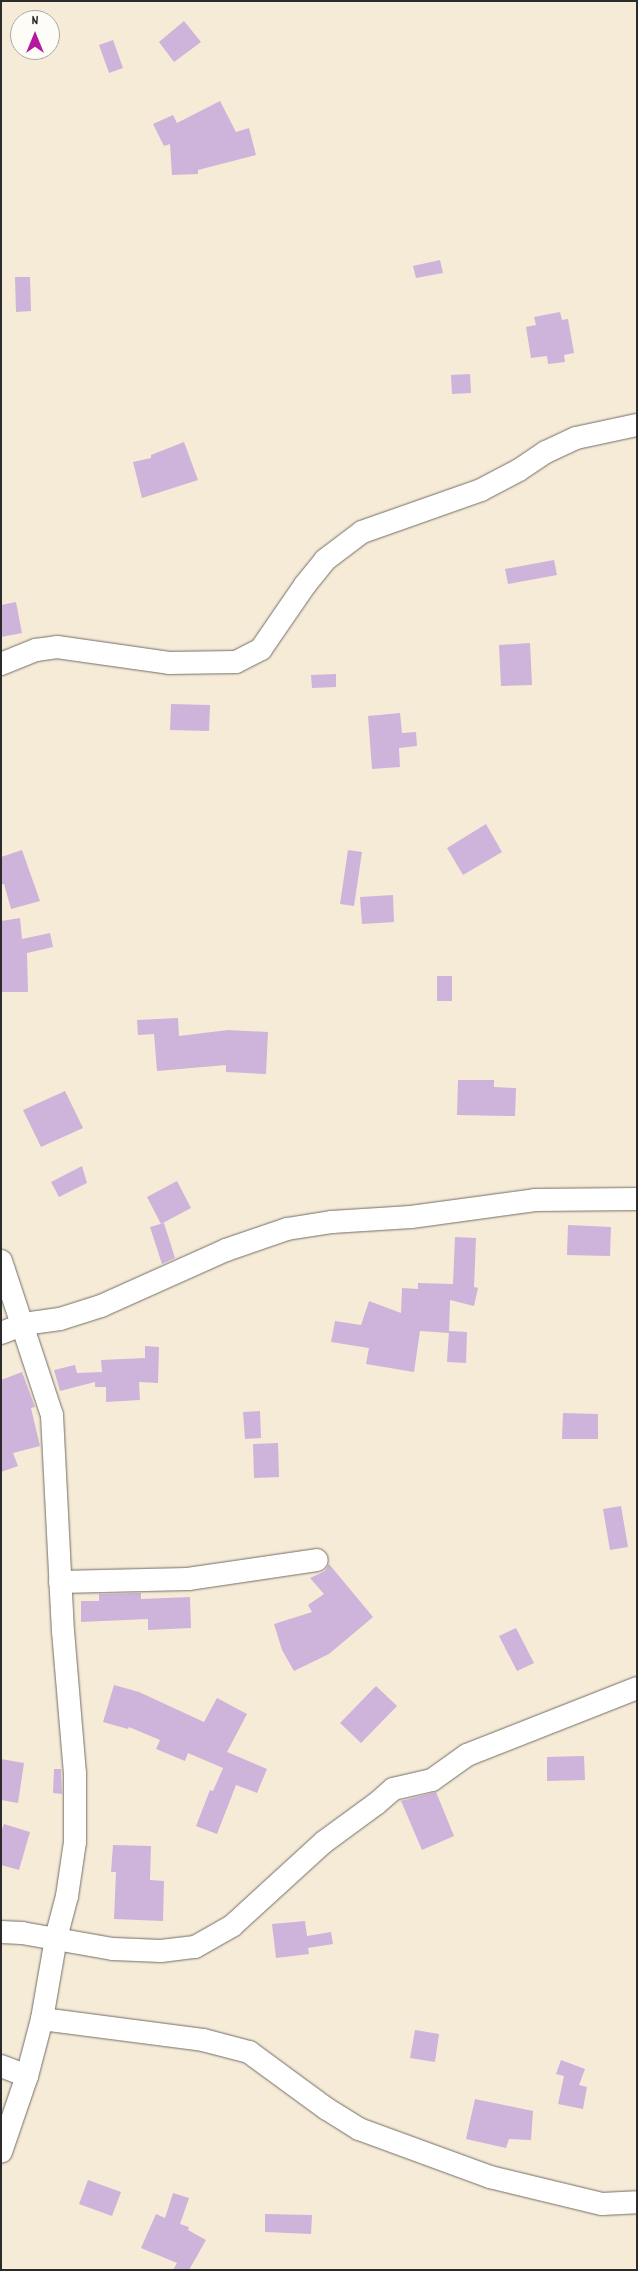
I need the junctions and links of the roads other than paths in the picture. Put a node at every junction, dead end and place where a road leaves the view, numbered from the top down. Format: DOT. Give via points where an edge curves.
graph roads {
  1 [pos="637,425"];
  2 [pos="1,664"];
  3 [pos="637,1199"];
  4 [pos="1,1262"];
  5 [pos="24,1324"];
  6 [pos="1,1333"];
  7 [pos="317,1560"];
  8 [pos="60,1582"];
  9 [pos="637,1688"];
  10 [pos="1,1932"];
  11 [pos="56,1938"];
  12 [pos="42,2019"];
  13 [pos="1,2066"];
  14 [pos="27,2076"];
  15 [pos="1,2152"];
  16 [pos="637,2202"];
  1 -- 2 [label="street" via="576,438 481,490 362,532 325,560 262,649 236,662 169,663 57,647 36,650"];
  3 -- 5 [label="street" via="535,1200 411,1218 332,1222 287,1229 226,1250 101,1306 60,1319"];
  4 -- 5 [label="street"];
  5 -- 6 [label="street"];
  5 -- 8 [label="street" via="52,1415"];
  7 -- 8 [label="street" via="188,1579"];
  8 -- 11 [label="street" via="75,1773 75,1842 67,1896"];
  9 -- 11 [label="street" via="467,1755 432,1780 393,1789 324,1842 232,1926 195,1947 161,1951 113,1949"];
  10 -- 11 [label="street"];
  11 -- 12 [label="street"];
  12 -- 14 [label="street"];
  12 -- 16 [label="street" via="203,2040 249,2052 327,2109 359,2128 490,2177 602,2204"];
  13 -- 14 [label="street"];
  14 -- 15 [label="street"];
}
